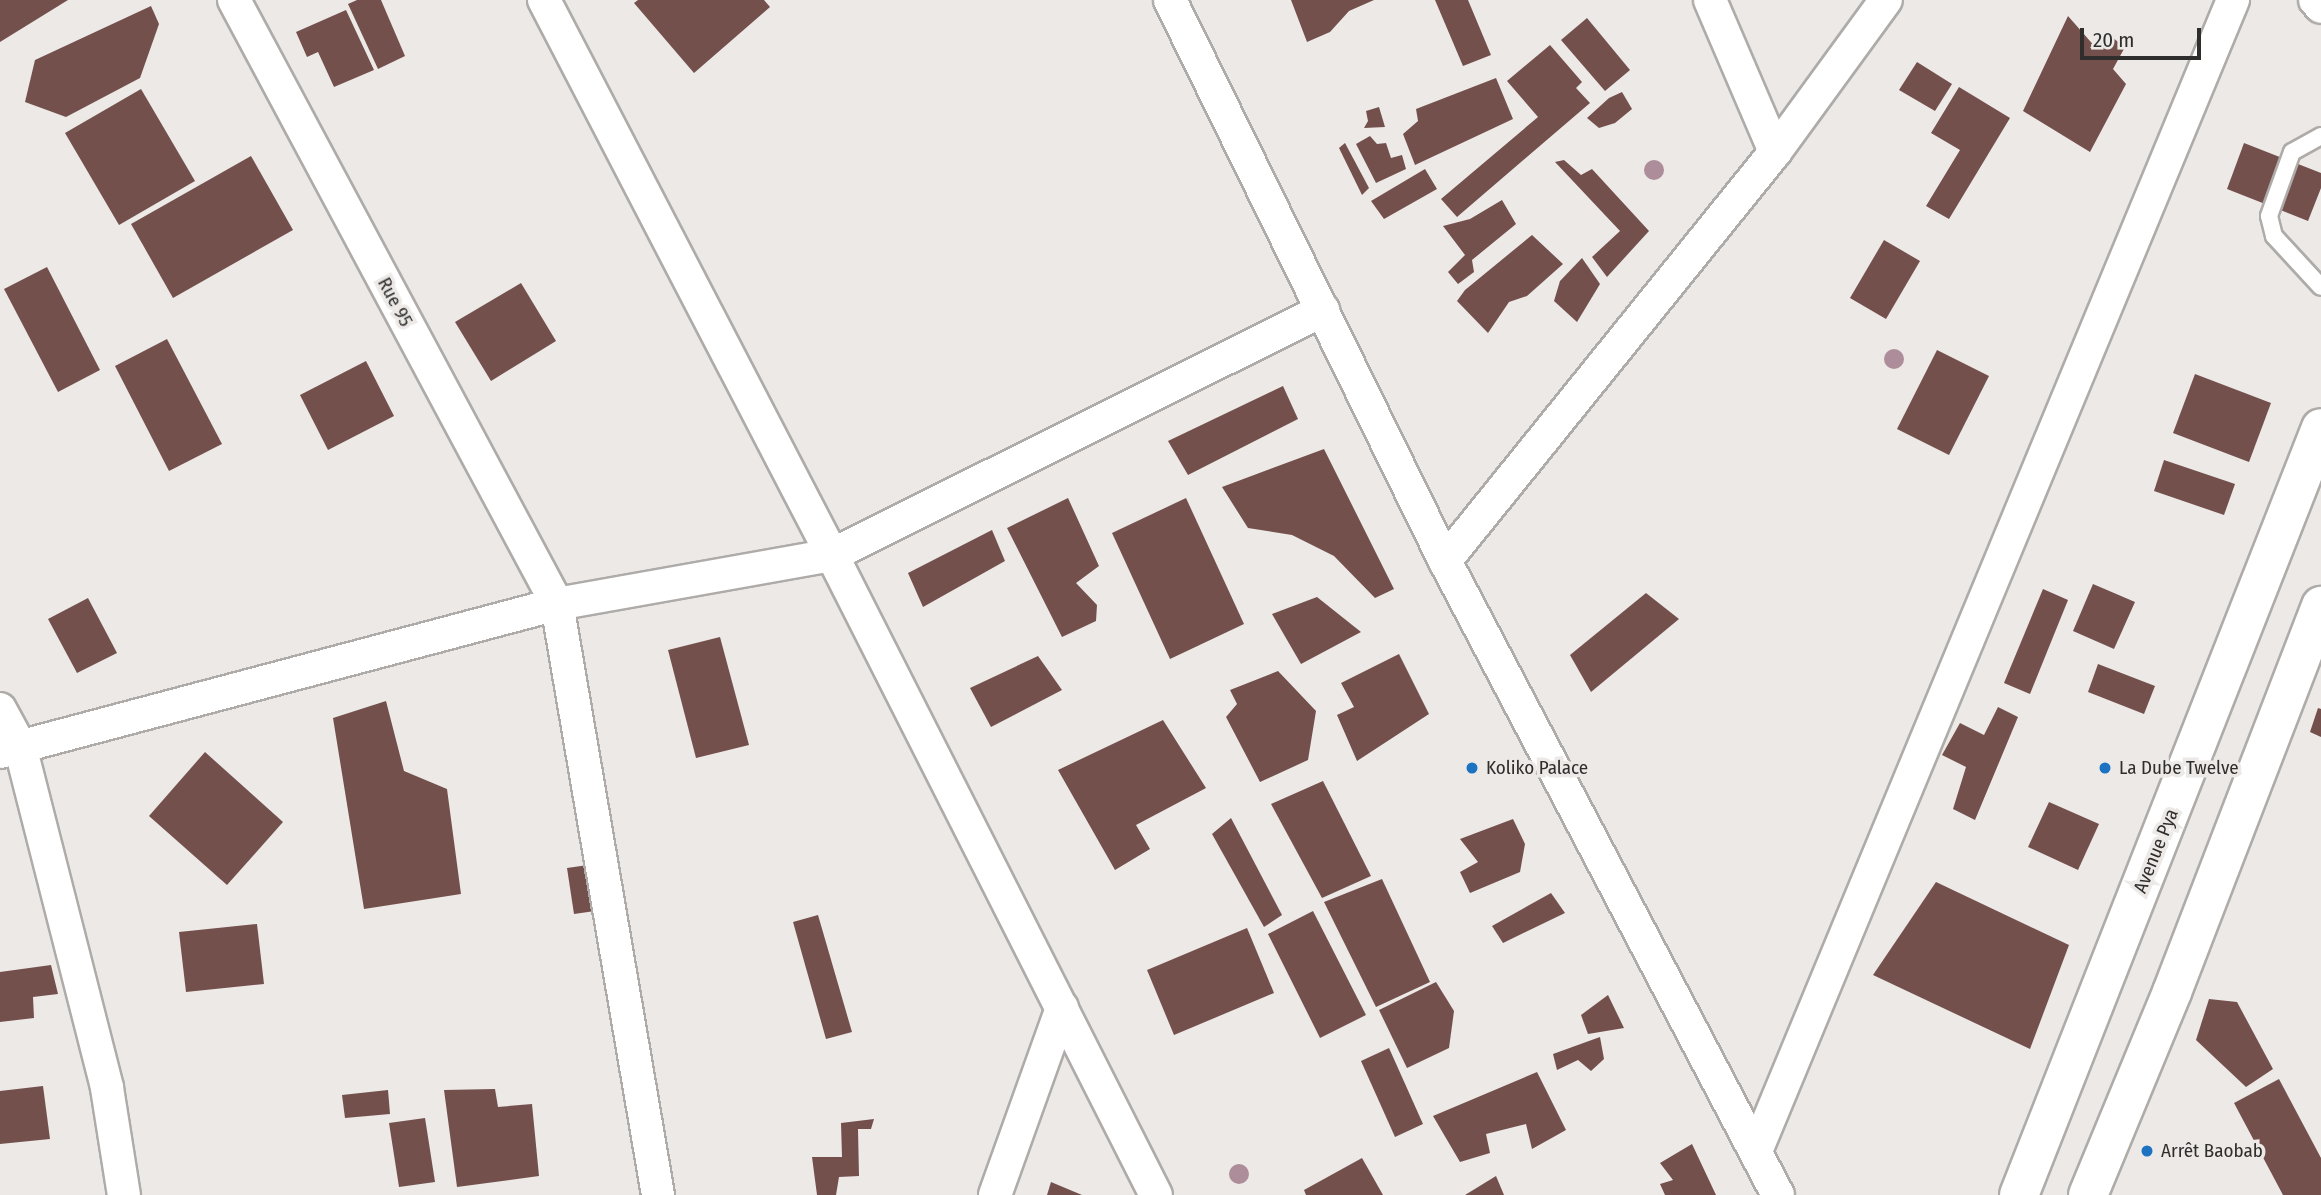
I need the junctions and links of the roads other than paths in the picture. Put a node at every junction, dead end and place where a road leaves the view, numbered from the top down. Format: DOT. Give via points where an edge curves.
graph roads {
  1 [pos="234,0"];
  2 [pos="544,0"];
  3 [pos="1170,0"];
  4 [pos="1710,0"];
  5 [pos="1886,0"];
  6 [pos="2233,0"];
  7 [pos="2315,0"];
  8 [pos="2321,7"];
  9 [pos="2321,136"];
  10 [pos="1775,152"];
  11 [pos="2321,287"];
  12 [pos="1323,310"];
  13 [pos="2321,428"];
  14 [pos="832,555"];
  15 [pos="1445,561"];
  16 [pos="557,604"];
  17 [pos="2321,606"];
  18 [pos="0,709"];
  19 [pos="10,749"];
  20 [pos="1062,1008"];
  21 [pos="1756,1151"];
  22 [pos="124,1195"];
  23 [pos="658,1195"];
  24 [pos="995,1195"];
  25 [pos="1156,1195"];
  26 [pos="1778,1195"];
  27 [pos="2019,1195"];
  28 [pos="2088,1195"];
  1 -- 16 [label="street, Rue 95"];
  2 -- 14 [label="street"];
  3 -- 12 [label="street"];
  4 -- 10 [label="street"];
  5 -- 10 [label="street"];
  6 -- 21 [label="street"];
  7 -- 8 [label="street"];
  9 -- 11 [label="lane" via="2292,152 2269,216 2274,236"];
  10 -- 15 [label="street"];
  12 -- 14 [label="street"];
  12 -- 15 [label="street"];
  13 -- 27 [label="main road, Avenue Pya"];
  14 -- 16 [label="street"];
  14 -- 20 [label="street"];
  15 -- 21 [label="street"];
  16 -- 19 [label="street"];
  16 -- 23 [label="street, Rue 95"];
  17 -- 28 [label="main road"];
  18 -- 19 [label="street"];
  19 -- 22 [label="street" via="107,1088"];
  20 -- 24 [label="street"];
  20 -- 25 [label="street"];
  21 -- 26 [label="street"];
}
